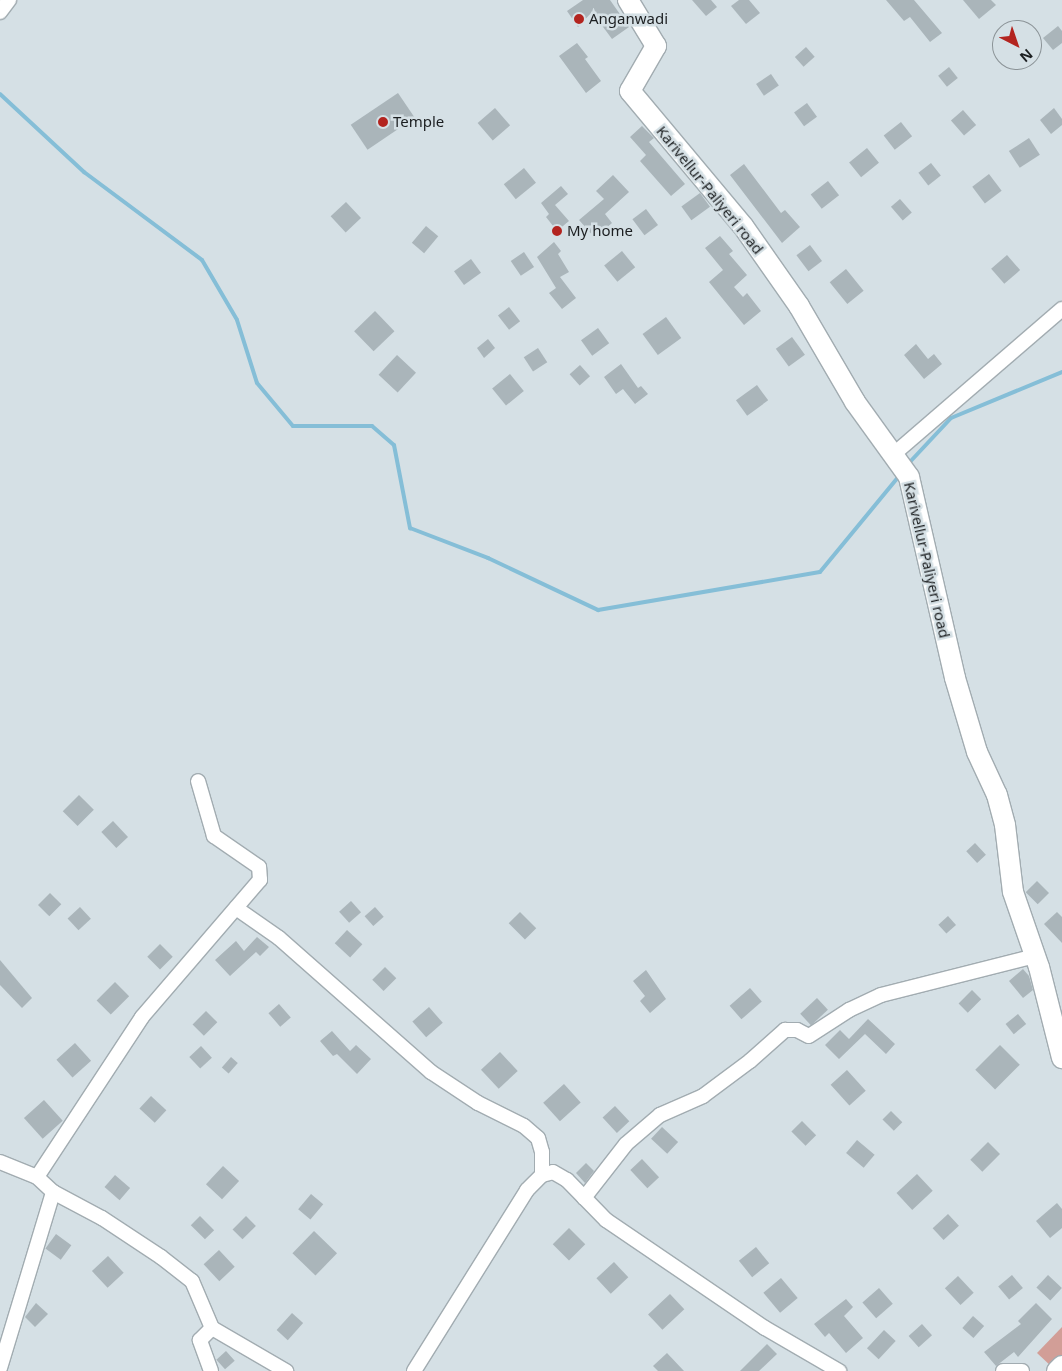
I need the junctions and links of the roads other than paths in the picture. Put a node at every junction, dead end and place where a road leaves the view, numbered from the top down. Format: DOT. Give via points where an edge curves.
graph roads {
  1 [pos="9,0"];
  2 [pos="628,0"];
  3 [pos="0,12"];
  4 [pos="1062,310"];
  5 [pos="894,454"];
  6 [pos="198,781"];
  7 [pos="236,908"];
  8 [pos="1035,956"];
  9 [pos="1062,1058"];
  10 [pos="0,1162"];
  11 [pos="542,1175"];
  12 [pos="37,1177"];
  13 [pos="53,1192"];
  14 [pos="584,1198"];
  15 [pos="212,1328"];
  16 [pos="1062,1366"];
  17 [pos="0,1368"];
  18 [pos="211,1371"];
  19 [pos="286,1371"];
  20 [pos="414,1371"];
  21 [pos="839,1371"];
  22 [pos="1003,1371"];
  23 [pos="1022,1371"];
  24 [pos="1057,1371"];
  1 -- 3 [label="street"];
  2 -- 5 [label="street, Karivellur-Paliyeri road" via="656,46 630,91 743,226 799,306 855,402"];
  4 -- 5 [label="street"];
  5 -- 8 [label="street, Karivellur-Paliyeri road" via="909,477 955,678 978,752 997,795 1005,825 1013,892"];
  6 -- 7 [label="street" via="214,836 259,867 260,880"];
  7 -- 11 [label="street" via="280,938 431,1072 478,1103 524,1126 538,1138"];
  7 -- 12 [label="street" via="142,1017"];
  8 -- 9 [label="street, Karivellur-Paliyeri road"];
  8 -- 14 [label="street" via="881,995 849,1010 809,1036 797,1030 785,1030 703,1096 660,1115 626,1144"];
  10 -- 12 [label="street"];
  11 -- 14 [label="street" via="553,1172"];
  11 -- 20 [label="street" via="527,1190"];
  12 -- 13 [label="street"];
  13 -- 15 [label="street" via="102,1218 192,1282"];
  13 -- 17 [label="street"];
  14 -- 21 [label="street" via="606,1220 678,1269 765,1328"];
  15 -- 18 [label="street" via="200,1340"];
  15 -- 19 [label="street"];
  16 -- 24 [label="street"];
  22 -- 23 [label="street"];
}
